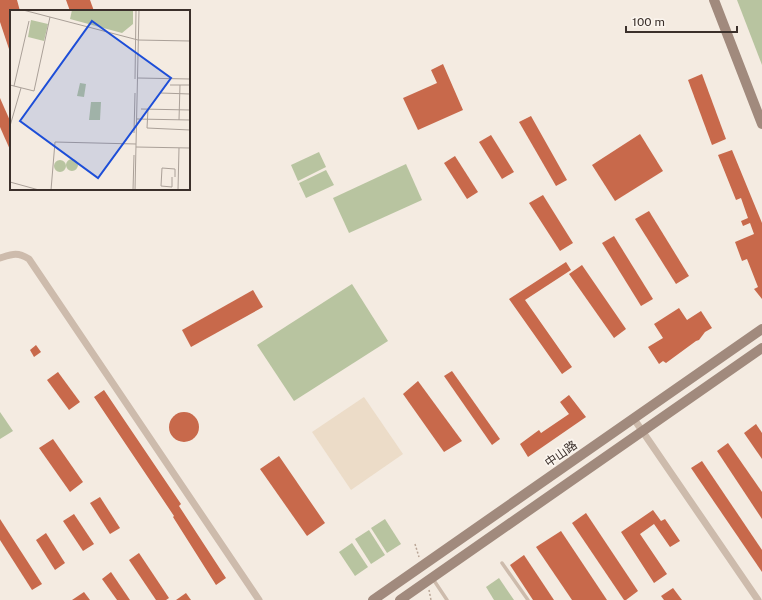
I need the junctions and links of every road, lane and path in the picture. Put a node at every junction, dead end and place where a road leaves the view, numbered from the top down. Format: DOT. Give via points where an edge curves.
graph roads {
  1 [pos="714,0"];
  2 [pos="762,124"];
  3 [pos="0,258"];
  4 [pos="762,329"];
  5 [pos="762,348"];
  6 [pos="634,419"];
  7 [pos="643,431"];
  8 [pos="502,563"];
  9 [pos="432,578"];
  10 [pos="526,599"];
  11 [pos="259,600"];
  12 [pos="373,600"];
  13 [pos="400,600"];
  14 [pos="447,600"];
  15 [pos="758,600"];
  1 -- 2 [label="main road"];
  3 -- 11 [label="street" via="20,254 29,259"];
  4 -- 6 [label="main road, 中山路"];
  5 -- 7 [label="main road"];
  6 -- 7 [label="street"];
  6 -- 12 [label="main road, 中山路"];
  7 -- 9 [label="main road"];
  7 -- 15 [label="street"];
  8 -- 10 [label="lane"];
  9 -- 13 [label="main road"];
  9 -- 14 [label="lane"];
}
